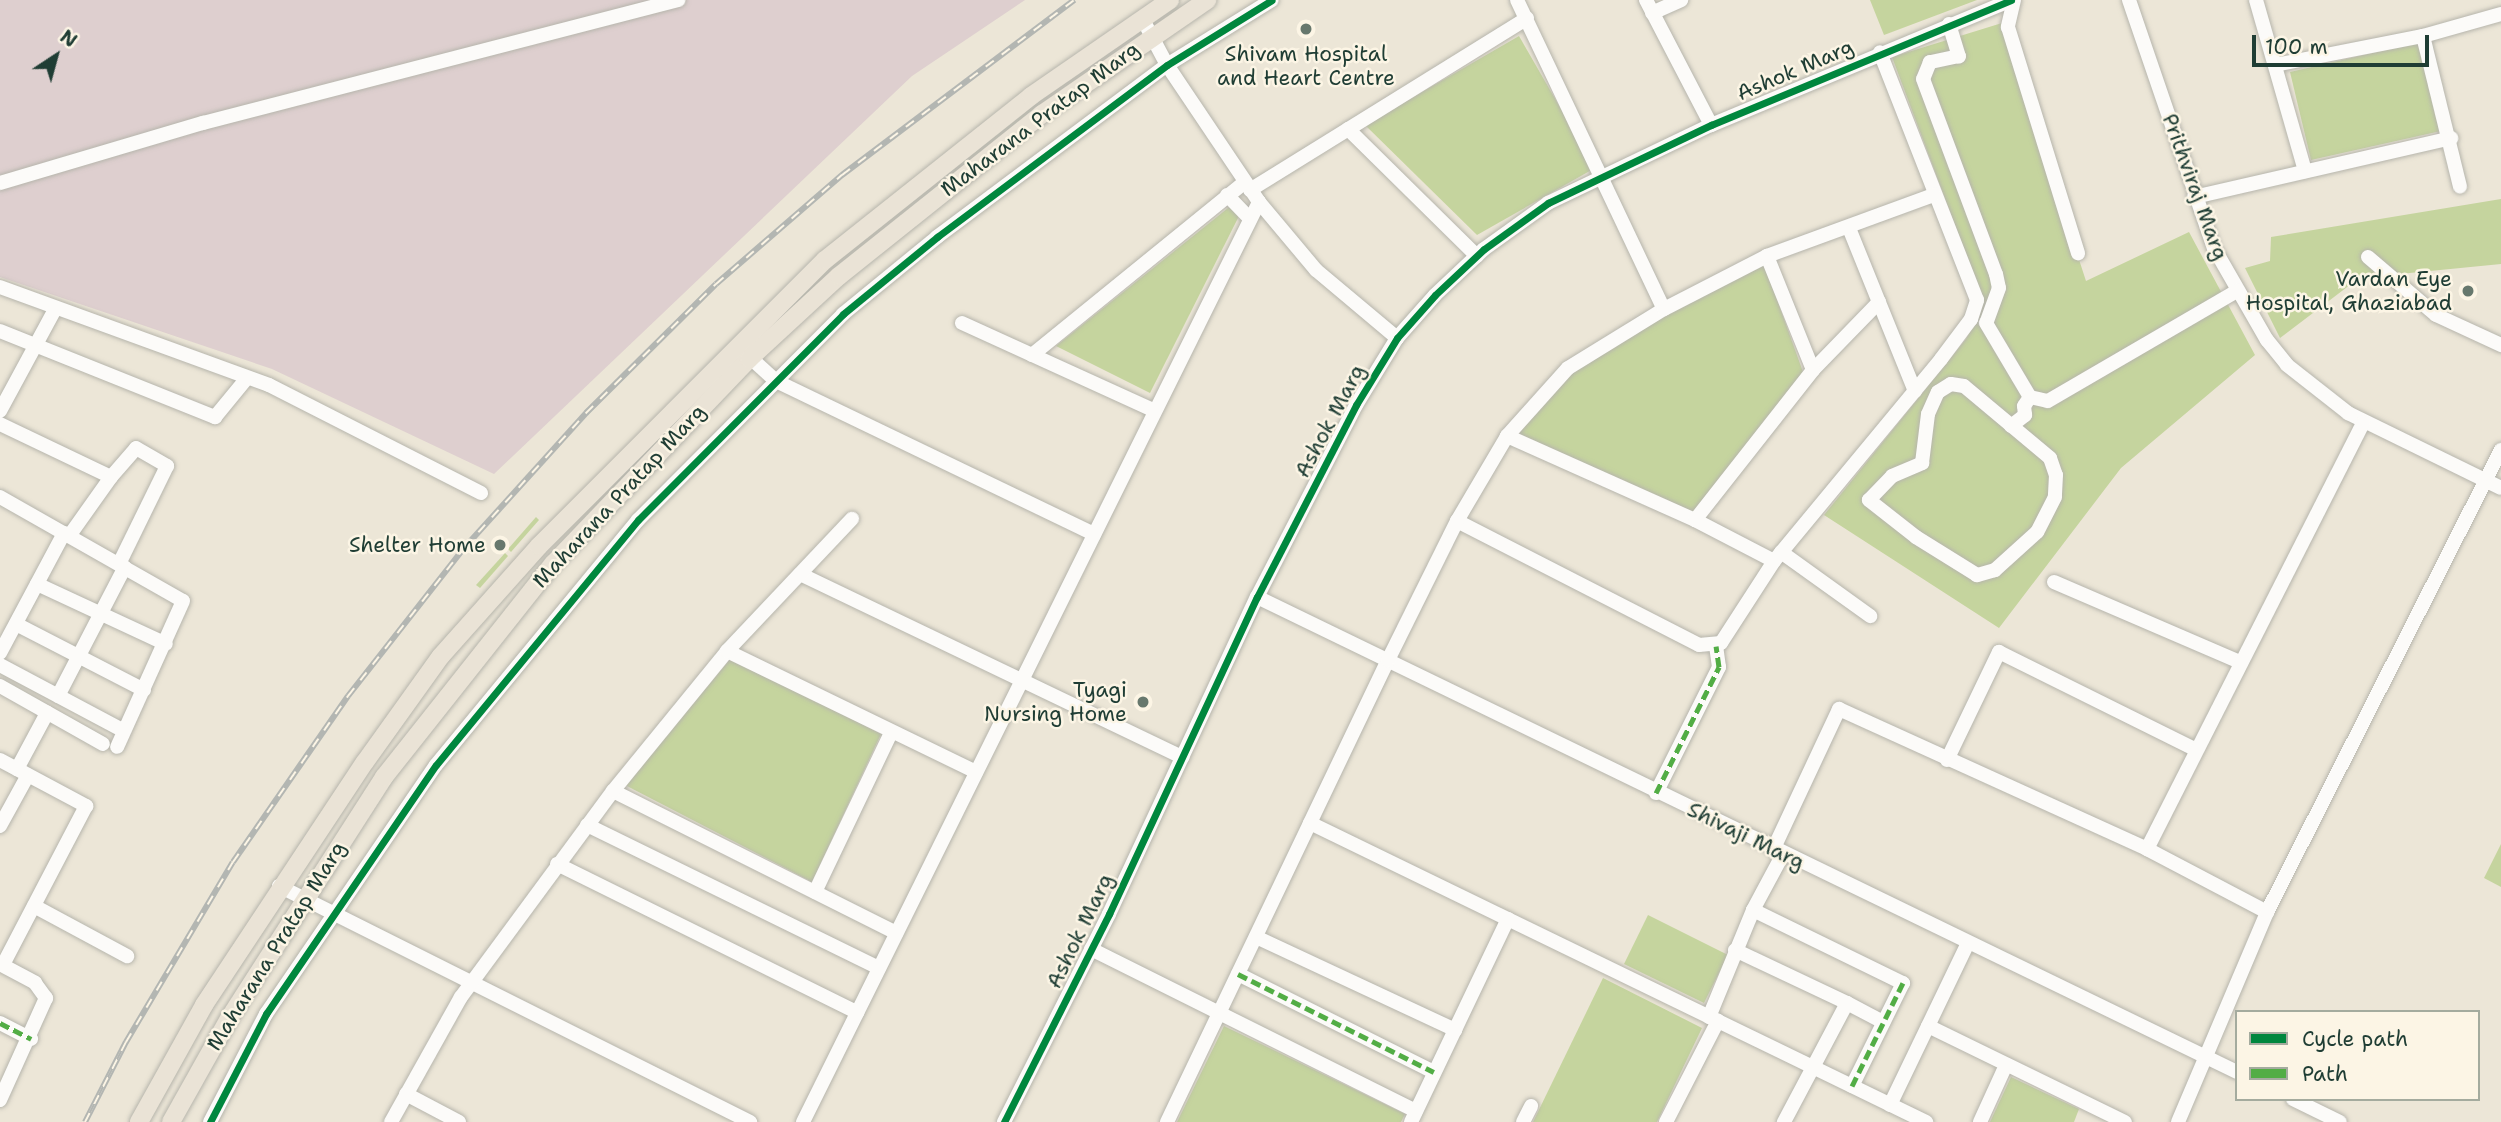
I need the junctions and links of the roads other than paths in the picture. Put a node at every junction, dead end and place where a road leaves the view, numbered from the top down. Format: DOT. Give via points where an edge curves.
graph roads {
  1 [pos="678,0"];
  2 [pos="1170,0"];
  3 [pos="1207,0"];
  4 [pos="1272,0"];
  5 [pos="1517,0"];
  6 [pos="1681,0"];
  7 [pos="2012,0"];
  8 [pos="2129,0"];
  9 [pos="2256,0"];
  10 [pos="1649,6"];
  11 [pos="2501,14"];
  12 [pos="1142,18"];
  13 [pos="1527,18"];
  14 [pos="1949,24"];
  15 [pos="1153,35"];
  16 [pos="2423,36"];
  17 [pos="1880,52"];
  18 [pos="1167,65"];
  19 [pos="2275,65"];
  20 [pos="1711,125"];
  21 [pos="1348,130"];
  22 [pos="2451,138"];
  23 [pos="2305,171"];
  24 [pos="1605,176"];
  25 [pos="0,183"];
  26 [pos="2460,187"];
  27 [pos="1251,191"];
  28 [pos="1227,195"];
  29 [pos="1934,195"];
  30 [pos="2194,197"];
  31 [pos="1250,219"];
  32 [pos="1849,228"];
  33 [pos="2078,253"];
  34 [pos="1477,256"];
  35 [pos="1767,256"];
  36 [pos="2368,257"];
  37 [pos="0,287"];
  38 [pos="2237,291"];
  39 [pos="1879,302"];
  40 [pos="1664,309"];
  41 [pos="54,310"];
  42 [pos="961,323"];
  43 [pos="0,331"];
  44 [pos="1397,338"];
  45 [pos="2501,345"];
  46 [pos="34,347"];
  47 [pos="743,351"];
  48 [pos="1032,355"];
  49 [pos="1813,370"];
  50 [pos="247,378"];
  51 [pos="776,381"];
  52 [pos="1915,391"];
  53 [pos="2030,397"];
  54 [pos="0,411"];
  55 [pos="1155,411"];
  56 [pos="2363,422"];
  57 [pos="0,424"];
  58 [pos="2011,426"];
  59 [pos="1507,436"];
  60 [pos="2501,450"];
  61 [pos="111,477"];
  62 [pos="2486,481"];
  63 [pos="2501,488"];
  64 [pos="481,493"];
  65 [pos="0,497"];
  66 [pos="852,519"];
  67 [pos="1695,520"];
  68 [pos="1457,522"];
  69 [pos="67,534"];
  70 [pos="1094,534"];
  71 [pos="1777,556"];
  72 [pos="122,565"];
  73 [pos="800,574"];
  74 [pos="2054,582"];
  75 [pos="37,584"];
  76 [pos="1257,597"];
  77 [pos="101,613"];
  78 [pos="1870,616"];
  79 [pos="16,624"];
  80 [pos="166,643"];
  81 [pos="1716,646"];
  82 [pos="727,651"];
  83 [pos="0,653"];
  84 [pos="79,656"];
  85 [pos="1388,660"];
  86 [pos="2240,662"];
  87 [pos="0,665"];
  88 [pos="1022,680"];
  89 [pos="0,686"];
  90 [pos="144,690"];
  91 [pos="58,696"];
  92 [pos="47,713"];
  93 [pos="124,731"];
  94 [pos="891,733"];
  95 [pos="2196,750"];
  96 [pos="1182,757"];
  97 [pos="0,760"];
  98 [pos="1947,760"];
  99 [pos="23,772"];
  100 [pos="976,772"];
  101 [pos="613,791"];
  102 [pos="1656,793"];
  103 [pos="1310,823"];
  104 [pos="587,825"];
  105 [pos="0,826"];
  106 [pos="2147,849"];
  107 [pos="1778,852"];
  108 [pos="557,864"];
  109 [pos="279,886"];
  110 [pos="815,892"];
  111 [pos="304,900"];
  112 [pos="34,906"];
  113 [pos="1753,910"];
  114 [pos="2267,912"];
  115 [pos="335,915"];
  116 [pos="1508,919"];
  117 [pos="896,933"];
  118 [pos="1256,937"];
  119 [pos="1968,943"];
  120 [pos="1091,948"];
  121 [pos="1735,950"];
  122 [pos="127,956"];
  123 [pos="1,964"];
  124 [pos="879,968"];
  125 [pos="1238,974"];
  126 [pos="471,983"];
  127 [pos="1847,1003"];
  128 [pos="857,1012"];
  129 [pos="1220,1012"];
  130 [pos="1714,1019"];
  131 [pos="1884,1022"];
  132 [pos="0,1023"];
  133 [pos="1928,1026"];
  134 [pos="1455,1030"];
  135 [pos="31,1039"];
  136 [pos="2208,1058"];
  137 [pos="2006,1065"];
  138 [pos="1812,1067"];
  139 [pos="2235,1071"];
  140 [pos="1434,1072"];
  141 [pos="5,1078"];
  142 [pos="1852,1086"];
  143 [pos="406,1094"];
  144 [pos="0,1100"];
  145 [pos="2297,1101"];
  146 [pos="1890,1105"];
  147 [pos="1531,1106"];
  148 [pos="1414,1116"];
  149 [pos="139,1122"];
  150 [pos="171,1122"];
  151 [pos="210,1122"];
  152 [pos="391,1122"];
  153 [pos="459,1122"];
  154 [pos="750,1122"];
  155 [pos="803,1122"];
  156 [pos="1004,1122"];
  157 [pos="1167,1122"];
  158 [pos="1523,1122"];
  159 [pos="1666,1122"];
  160 [pos="1784,1122"];
  161 [pos="1926,1122"];
  162 [pos="1980,1122"];
  163 [pos="2125,1122"];
  164 [pos="2178,1122"];
  165 [pos="2340,1122"];
  1 -- 25 [label="street" via="203,124"];
  2 -- 12 [label="main road, Maharana Pratap Marg"];
  3 -- 15 [label="main road, Maharana Pratap Marg"];
  4 -- 18 [label="street"];
  5 -- 13 [label="street"];
  6 -- 10 [label="street"];
  7 -- 14 [label="street, Ashok Marg"];
  7 -- 33 [label="street" via="2008,27"];
  8 -- 30 [label="street, Prithviraj Marg"];
  9 -- 19 [label="street"];
  10 -- 20 [label="street"];
  11 -- 16 [label="street"];
  12 -- 15 [label="street"];
  12 -- 47 [label="main road, Maharana Pratap Marg" via="918,184 825,260"];
  13 -- 21 [label="street"];
  13 -- 24 [label="street"];
  14 -- 17 [label="street, Ashok Marg"];
  14 -- 53 [label="street" via="1959,56 1930,62 1923,79 1996,274 1999,288 1986,323"];
  15 -- 18 [label="street"];
  15 -- 47 [label="main road, Maharana Pratap Marg" via="930,202"];
  16 -- 19 [label="street"];
  16 -- 22 [label="street"];
  17 -- 20 [label="street, Ashok Marg"];
  17 -- 29 [label="street"];
  18 -- 27 [label="street"];
  18 -- 51 [label="street" via="937,237 843,314"];
  19 -- 23 [label="street"];
  20 -- 24 [label="street, Ashok Marg"];
  21 -- 27 [label="street"];
  21 -- 34 [label="street"];
  22 -- 23 [label="street"];
  22 -- 26 [label="street"];
  23 -- 30 [label="street"];
  24 -- 34 [label="street, Ashok Marg" via="1548,203"];
  24 -- 40 [label="street"];
  27 -- 28 [label="street"];
  27 -- 31 [label="street"];
  27 -- 44 [label="street" via="1317,270"];
  28 -- 31 [label="street"];
  28 -- 48 [label="street"];
  29 -- 32 [label="street"];
  29 -- 52 [label="street" via="1977,300 1971,319"];
  30 -- 38 [label="street, Prithviraj Marg"];
  31 -- 55 [label="street"];
  32 -- 35 [label="street"];
  32 -- 39 [label="street"];
  34 -- 44 [label="street, Ashok Marg"];
  35 -- 40 [label="street"];
  35 -- 49 [label="street"];
  36 -- 45 [label="street" via="2436,315"];
  37 -- 41 [label="street"];
  38 -- 53 [label="street" via="2048,401"];
  38 -- 56 [label="street, Prithviraj Marg" via="2287,365"];
  39 -- 49 [label="street"];
  39 -- 52 [label="street"];
  40 -- 59 [label="street" via="1568,368"];
  41 -- 46 [label="street"];
  41 -- 50 [label="street"];
  42 -- 48 [label="street"];
  43 -- 46 [label="street"];
  44 -- 76 [label="street, Ashok Marg" via="1356,405"];
  46 -- 50 [label="street" via="215,417"];
  46 -- 54 [label="street"];
  47 -- 51 [label="street"];
  47 -- 109 [label="main road, Maharana Pratap Marg" via="539,546 441,656"];
  47 -- 111 [label="main road, Maharana Pratap Marg" via="544,574 384,777"];
  48 -- 55 [label="street"];
  49 -- 67 [label="street"];
  50 -- 64 [label="street"];
  51 -- 70 [label="street"];
  51 -- 115 [label="street" via="638,520 542,632 436,765"];
  52 -- 71 [label="street"];
  53 -- 58 [label="street" via="2025,415"];
  55 -- 70 [label="street"];
  56 -- 62 [label="street, Prithviraj Marg"];
  56 -- 86 [label="street"];
  57 -- 61 [label="street"];
  58 -- 58 [label="street" via="2050,458 2056,475 2055,497 2038,532 1995,570 1977,575 1916,537 1870,500 1892,476 1922,463 1928,414 1938,392 1951,384 1964,386"];
  59 -- 67 [label="street"];
  59 -- 68 [label="street"];
  60 -- 62 [label="street"];
  61 -- 69 [label="street"];
  61 -- 72 [label="street" via="138,447 167,466"];
  62 -- 63 [label="street, Prithviraj Marg"];
  62 -- 114 [label="street"];
  65 -- 69 [label="street"];
  66 -- 73 [label="street"];
  67 -- 71 [label="street"];
  68 -- 81 [label="street" via="1699,645"];
  68 -- 85 [label="street"];
  69 -- 72 [label="street"];
  69 -- 75 [label="street"];
  70 -- 88 [label="street"];
  71 -- 78 [label="street"];
  71 -- 81 [label="street"];
  72 -- 77 [label="street"];
  72 -- 80 [label="street" via="182,598 182,610"];
  73 -- 82 [label="street"];
  73 -- 88 [label="street"];
  74 -- 86 [label="street"];
  75 -- 77 [label="street"];
  75 -- 79 [label="street"];
  76 -- 85 [label="street, Shivaji Marg"];
  76 -- 96 [label="street, Ashok Marg"];
  77 -- 80 [label="street"];
  77 -- 84 [label="street"];
  79 -- 83 [label="street"];
  79 -- 84 [label="street"];
  80 -- 90 [label="street"];
  81 -- 102 [label="street" via="1719,667"];
  82 -- 94 [label="street"];
  82 -- 101 [label="street"];
  84 -- 90 [label="street"];
  84 -- 91 [label="street"];
  85 -- 102 [label="street, Shivaji Marg"];
  85 -- 103 [label="street"];
  86 -- 95 [label="street"];
  87 -- 91 [label="street"];
  88 -- 96 [label="street"];
  88 -- 100 [label="street"];
  89 -- 92 [label="street"];
  90 -- 93 [label="street"];
  91 -- 93 [label="street"];
  92 -- 93 [label="street" via="110,746"];
  92 -- 99 [label="street"];
  94 -- 100 [label="street"];
  94 -- 110 [label="street"];
  95 -- 98 [label="street" via="1999,652"];
  95 -- 106 [label="street"];
  96 -- 120 [label="street, Ashok Marg"];
  97 -- 99 [label="street"];
  98 -- 106 [label="street"];
  98 -- 107 [label="street" via="1839,709"];
  99 -- 105 [label="street"];
  99 -- 112 [label="street" via="86,806"];
  100 -- 117 [label="street"];
  101 -- 104 [label="street"];
  101 -- 110 [label="street"];
  102 -- 107 [label="street, Shivaji Marg"];
  103 -- 116 [label="street"];
  103 -- 118 [label="street"];
  104 -- 108 [label="street"];
  104 -- 124 [label="street"];
  106 -- 114 [label="street"];
  107 -- 113 [label="street"];
  107 -- 119 [label="street, Shivaji Marg"];
  108 -- 126 [label="street"];
  108 -- 128 [label="street"];
  109 -- 111 [label="street"];
  109 -- 149 [label="main road, Maharana Pratap Marg" via="204,1005"];
  110 -- 117 [label="street"];
  111 -- 115 [label="street"];
  111 -- 150 [label="main road, Maharana Pratap Marg"];
  112 -- 122 [label="street"];
  112 -- 123 [label="street"];
  113 -- 121 [label="street"];
  113 -- 131 [label="street" via="1903,983"];
  114 -- 136 [label="street"];
  115 -- 126 [label="street"];
  115 -- 151 [label="street" via="266,1014"];
  116 -- 130 [label="street"];
  116 -- 134 [label="street"];
  117 -- 124 [label="street"];
  118 -- 125 [label="street"];
  118 -- 134 [label="street"];
  119 -- 133 [label="street"];
  119 -- 136 [label="street, Shivaji Marg"];
  120 -- 129 [label="street"];
  120 -- 156 [label="street, Ashok Marg"];
  121 -- 127 [label="street"];
  121 -- 130 [label="street"];
  123 -- 135 [label="street" via="45,993"];
  124 -- 128 [label="street"];
  125 -- 129 [label="street"];
  125 -- 140 [label="street"];
  126 -- 143 [label="street"];
  126 -- 154 [label="street"];
  127 -- 131 [label="street"];
  127 -- 138 [label="street"];
  128 -- 155 [label="street"];
  129 -- 148 [label="street"];
  129 -- 157 [label="street"];
  130 -- 138 [label="street"];
  130 -- 159 [label="street"];
  131 -- 142 [label="street"];
  132 -- 135 [label="street"];
  133 -- 137 [label="street"];
  133 -- 146 [label="street"];
  134 -- 140 [label="street"];
  135 -- 141 [label="street"];
  136 -- 139 [label="street, Shivaji Marg"];
  136 -- 164 [label="street"];
  137 -- 162 [label="street"];
  137 -- 163 [label="street"];
  138 -- 142 [label="street"];
  138 -- 160 [label="street"];
  140 -- 148 [label="street"];
  141 -- 144 [label="street"];
  142 -- 146 [label="street"];
  143 -- 152 [label="street"];
  143 -- 153 [label="street"];
  145 -- 165 [label="street"];
  146 -- 161 [label="street"];
  147 -- 158 [label="street"];
}
